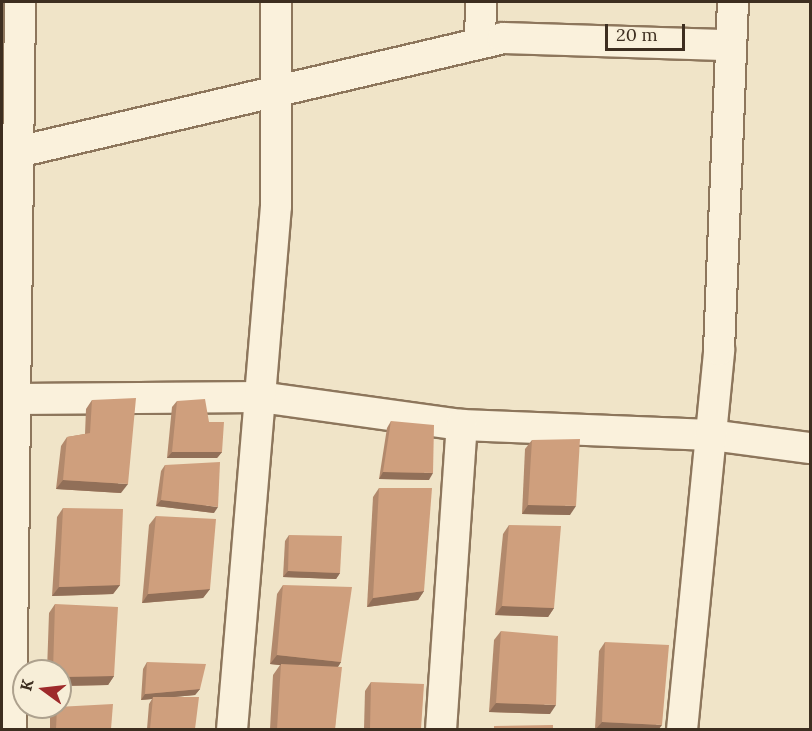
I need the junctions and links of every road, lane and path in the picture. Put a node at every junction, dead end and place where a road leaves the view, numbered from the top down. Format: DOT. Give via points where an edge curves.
graph roads {
  1 [pos="20,2"];
  2 [pos="276,2"];
  3 [pos="481,2"];
  4 [pos="733,2"];
  5 [pos="480,43"];
  6 [pos="731,45"];
  7 [pos="276,91"];
  8 [pos="22,151"];
  9 [pos="11,256"];
  10 [pos="260,397"];
  11 [pos="17,399"];
  12 [pos="462,425"];
  13 [pos="711,435"];
  14 [pos="810,448"];
  15 [pos="11,729"];
  16 [pos="232,729"];
  17 [pos="441,729"];
  18 [pos="682,729"];
  1 -- 8 [label="street"];
  2 -- 7 [label="street"];
  3 -- 5 [label="street"];
  4 -- 6 [label="street"];
  5 -- 6 [label="street" via="503,38"];
  5 -- 7 [label="street"];
  6 -- 13 [label="street"];
  7 -- 8 [label="street"];
  7 -- 10 [label="street" via="276,206"];
  8 -- 9 [label="street"];
  9 -- 11 [label="street"];
  10 -- 11 [label="street"];
  10 -- 12 [label="street"];
  10 -- 16 [label="street"];
  11 -- 15 [label="street"];
  12 -- 13 [label="street"];
  12 -- 17 [label="street"];
  13 -- 14 [label="street"];
  13 -- 18 [label="street"];
}
